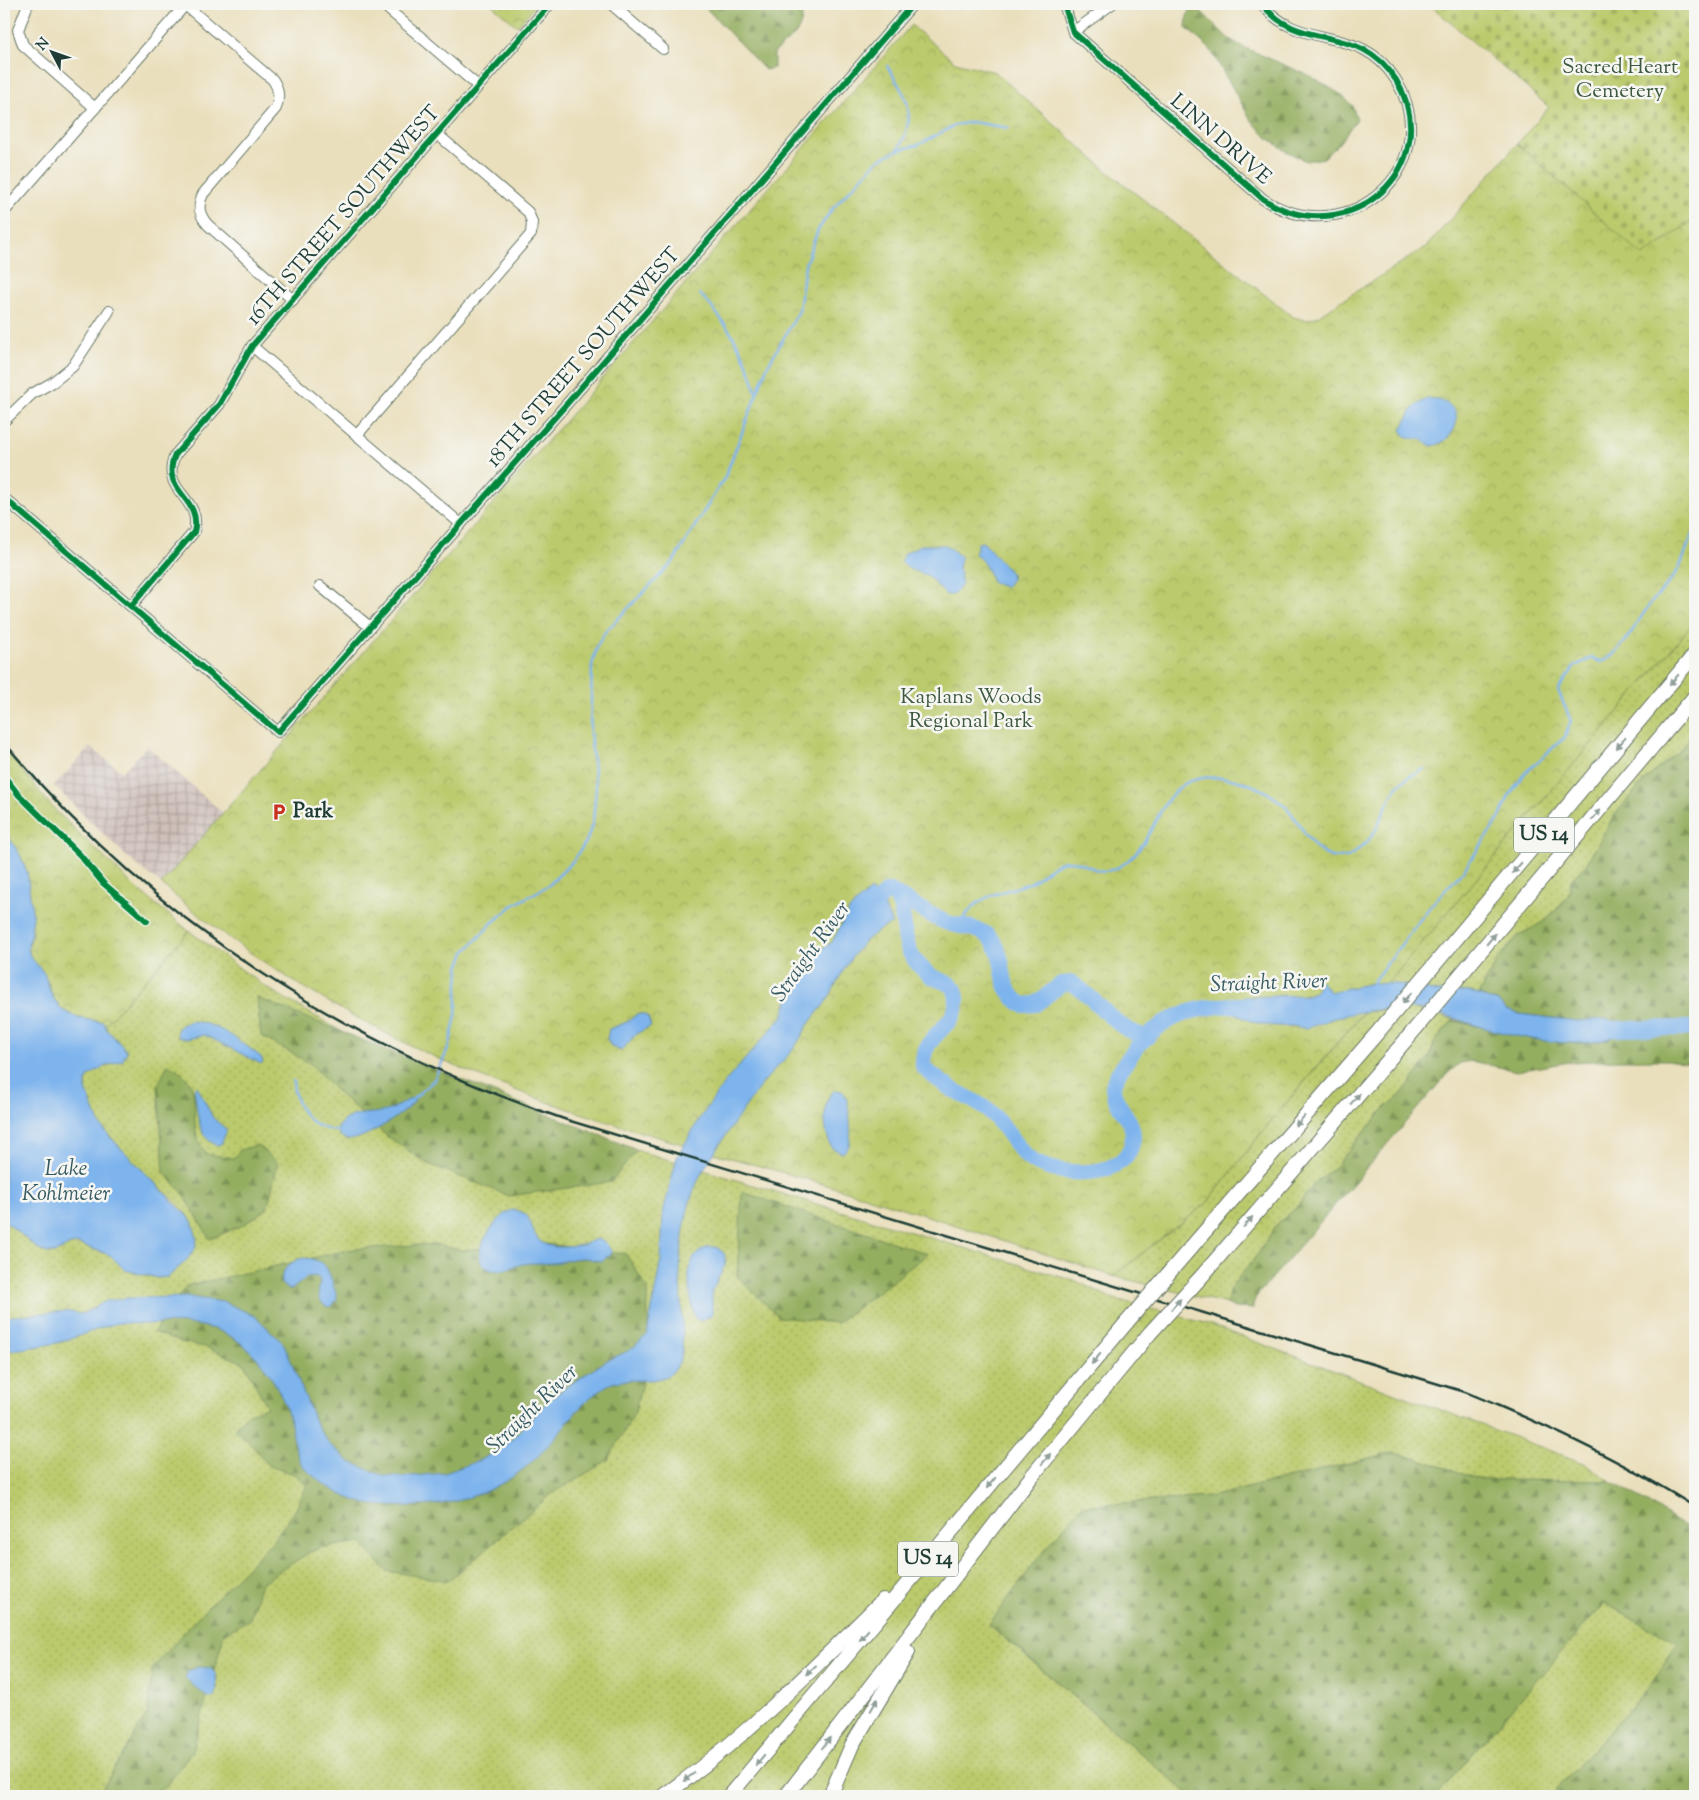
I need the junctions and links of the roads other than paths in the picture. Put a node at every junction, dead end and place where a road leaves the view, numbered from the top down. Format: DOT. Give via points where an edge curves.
graph roads {
  1 [pos="28,4"];
  2 [pos="185,4"];
  3 [pos="382,4"];
  4 [pos="550,4"];
  5 [pos="611,4"];
  6 [pos="913,4"];
  7 [pos="1064,4"];
  8 [pos="1112,4"];
  9 [pos="1262,4"];
  10 [pos="1073,32"];
  11 [pos="663,49"];
  12 [pos="478,86"];
  13 [pos="95,108"];
  14 [pos="437,134"];
  15 [pos="4,212"];
  16 [pos="293,300"];
  17 [pos="108,312"];
  18 [pos="252,346"];
  19 [pos="4,421"];
  20 [pos="357,435"];
  21 [pos="4,498"];
  22 [pos="461,524"];
  23 [pos="320,586"];
  24 [pos="131,606"];
  25 [pos="370,628"];
  26 [pos="1695,654"];
  27 [pos="1695,696"];
  28 [pos="945,1537"];
  29 [pos="974,1553"];
  30 [pos="663,1796"];
  31 [pos="729,1796"];
  32 [pos="786,1796"];
  33 [pos="830,1796"];
  1 -- 13 [label="street" via="18,30 23,45"];
  2 -- 13 [label="street"];
  2 -- 16 [label="street" via="277,86 279,101 276,108 203,194 199,207 208,225"];
  3 -- 12 [label="street"];
  4 -- 12 [label="street, 16TH STREET SOUTHWEST"];
  5 -- 11 [label="street"];
  6 -- 22 [label="street, 18TH STREET SOUTHWEST"];
  7 -- 10 [label="street"];
  8 -- 10 [label="street"];
  9 -- 10 [label="street, LINN DRIVE" via="1276,19 1298,32 1342,40 1368,52 1387,68 1403,95 1409,122 1403,159 1381,193 1355,210 1315,218 1290,214 1263,200"];
  12 -- 14 [label="street, 16TH STREET SOUTHWEST"];
  13 -- 15 [label="street"];
  14 -- 16 [label="street, 16TH STREET SOUTHWEST"];
  14 -- 20 [label="street" via="528,212 532,222 531,234"];
  16 -- 18 [label="street, 16TH STREET SOUTHWEST"];
  17 -- 19 [label="street" via="73,366 32,394"];
  18 -- 20 [label="street"];
  18 -- 24 [label="street, 16TH STREET SOUTHWEST" via="219,405 172,464 170,472 175,487 196,517 194,532"];
  20 -- 22 [label="street"];
  21 -- 24 [label="street"];
  22 -- 25 [label="street, 18TH STREET SOUTHWEST"];
  23 -- 25 [label="street"];
  24 -- 25 [label="street, 18TH STREET SOUTHWEST" via="278,732"];
  26 -- 28 [label="highway, US 14, one-way, bridge" via="1435,965"];
  29 -- 27 [label="highway, US 14, one-way, bridge" via="1032,1476 1150,1333 1405,1041"];
  28 -- 30 [label="highway, one-way" via="816,1666 720,1753"];
  28 -- 31 [label="highway, US 14, one-way"];
  32 -- 29 [label="highway, US 14, one-way"];
  33 -- 29 [label="highway, one-way" via="852,1745 890,1679"];
}
